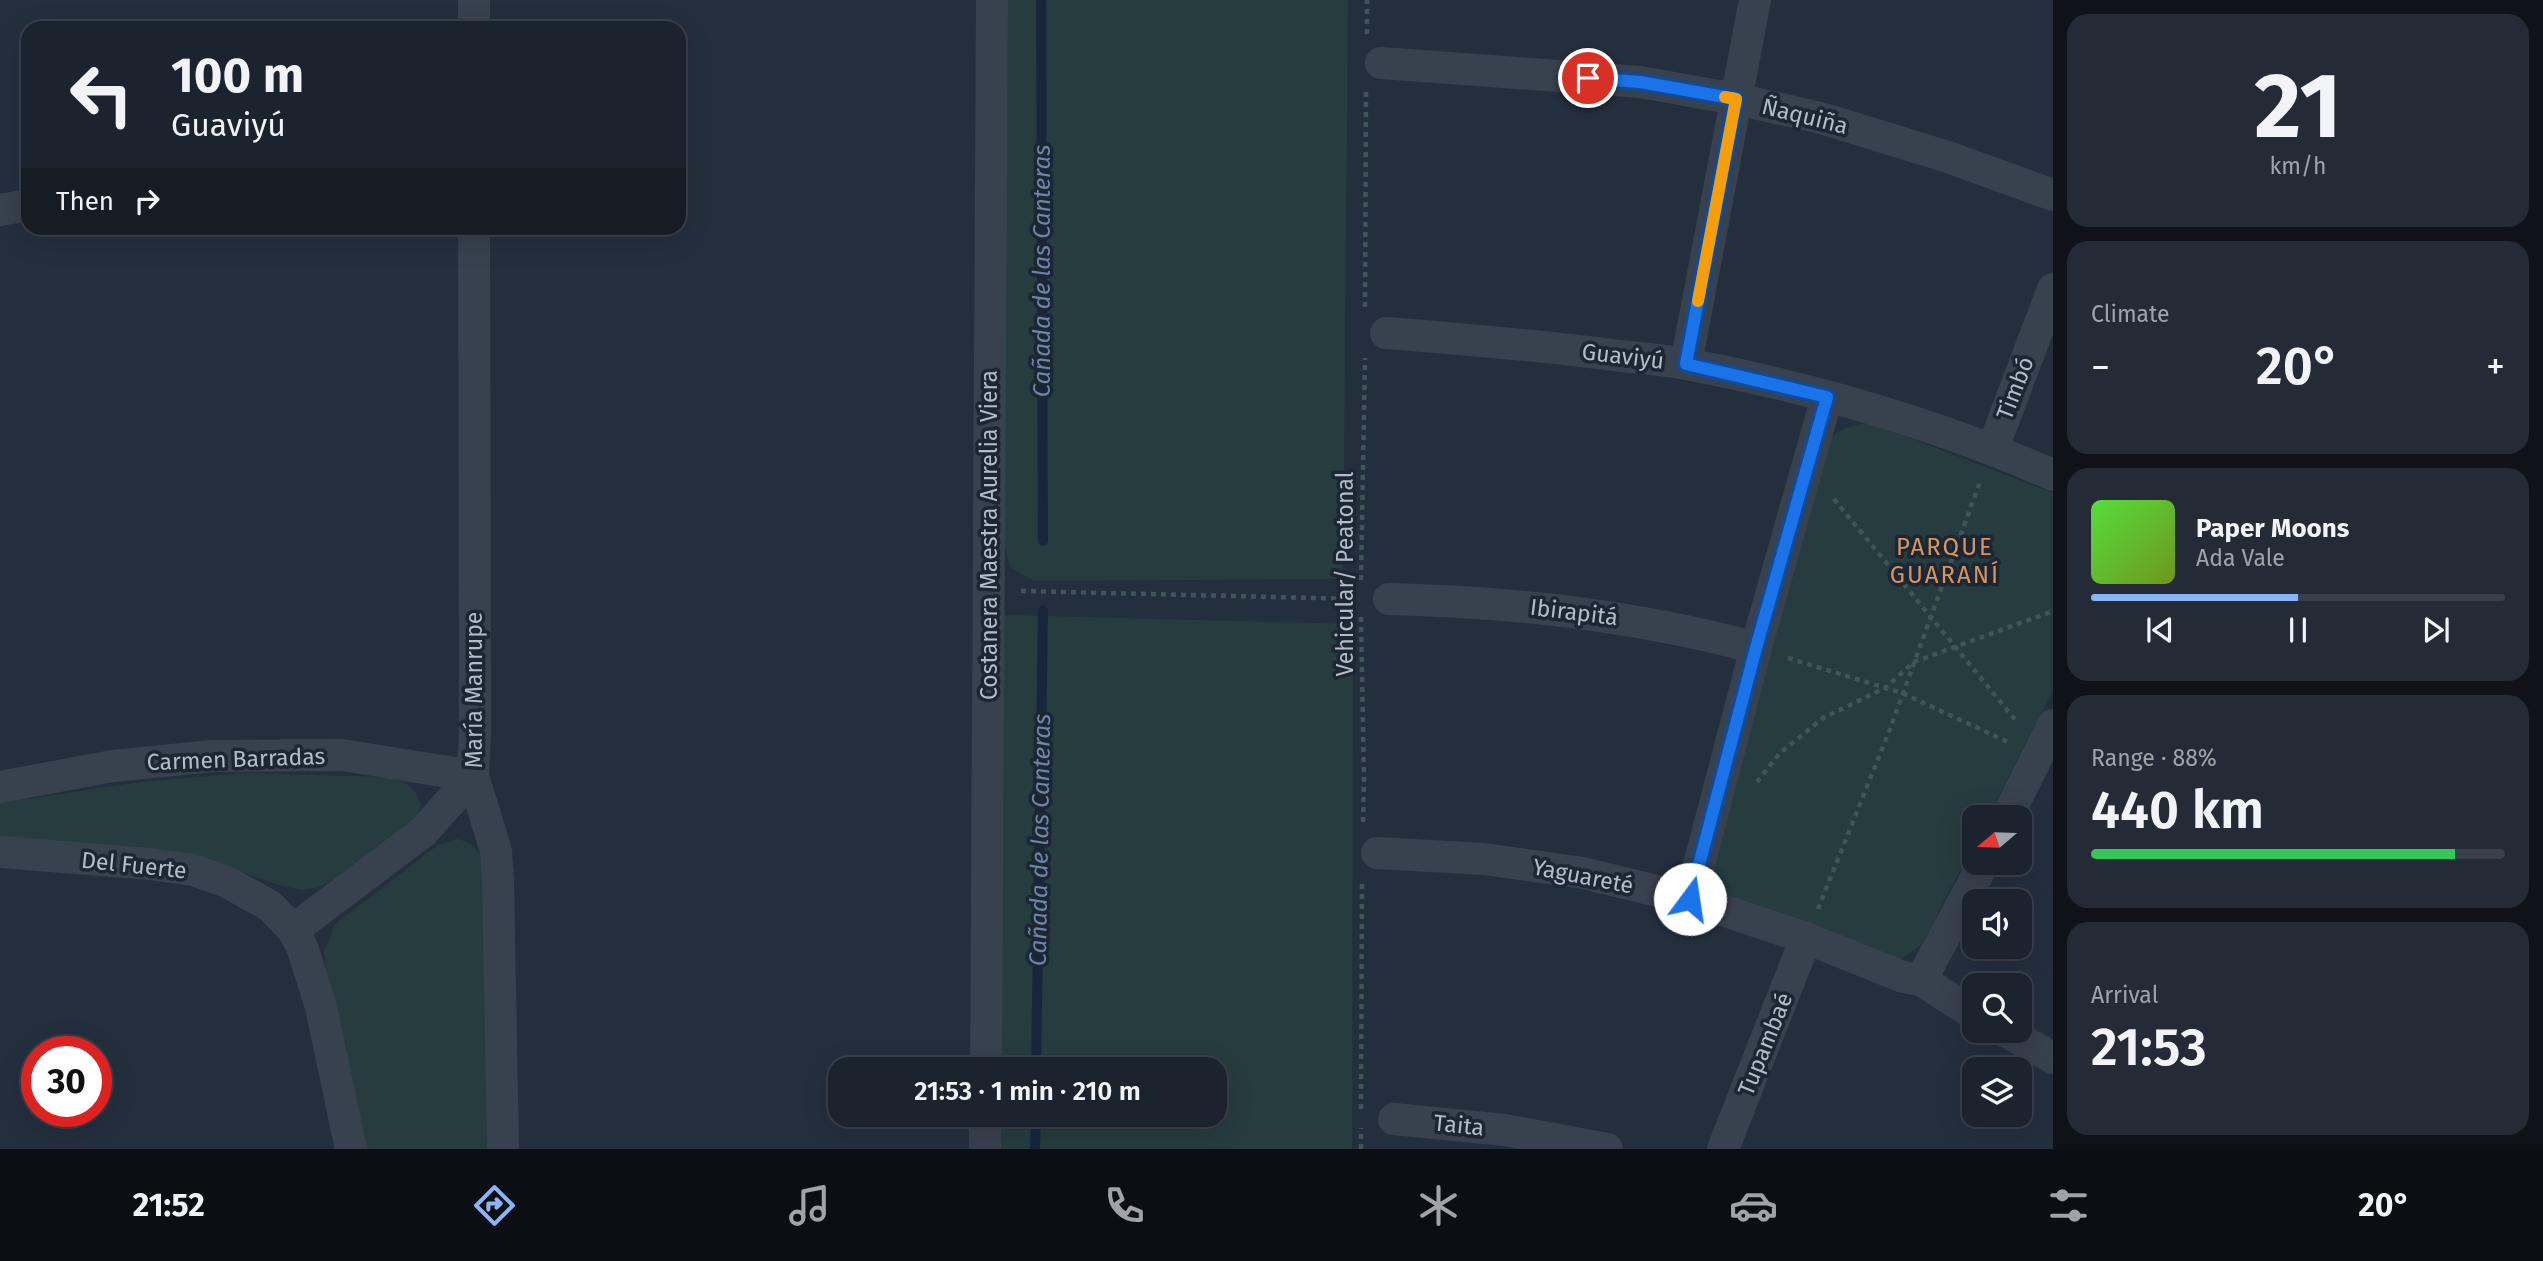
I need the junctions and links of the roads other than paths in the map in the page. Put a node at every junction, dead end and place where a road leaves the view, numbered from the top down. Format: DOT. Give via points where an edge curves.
graph roads {
  1 [pos="474,0"];
  2 [pos="992,0"];
  3 [pos="1755,0"];
  4 [pos="474,21"];
  5 [pos="1371,64"];
  6 [pos="1736,99"];
  7 [pos="2053,195"];
  8 [pos="21,206"];
  9 [pos="0,210"];
  10 [pos="474,235"];
  11 [pos="2053,289"];
  12 [pos="1372,333"];
  13 [pos="1686,364"];
  14 [pos="1827,397"];
  15 [pos="1993,448"];
  16 [pos="2053,475"];
  17 [pos="1368,599"];
  18 [pos="1756,648"];
  19 [pos="2053,725"];
  20 [pos="2045,760"];
  21 [pos="473,776"];
  22 [pos="0,787"];
  23 [pos="2015,805"];
  24 [pos="0,852"];
  25 [pos="1367,854"];
  26 [pos="1978,875"];
  27 [pos="1690,899"];
  28 [pos="293,930"];
  29 [pos="1806,938"];
  30 [pos="1921,981"];
  31 [pos="1962,1007"];
  32 [pos="2026,1043"];
  33 [pos="986,1057"];
  34 [pos="2053,1058"];
  35 [pos="1394,1119"];
  36 [pos="985,1127"];
  37 [pos="351,1149"];
  38 [pos="503,1149"];
  39 [pos="985,1149"];
  40 [pos="1607,1149"];
  41 [pos="1723,1149"];
  1 -- 4 [label="street"];
  2 -- 33 [label="street, Costanera Maestra Aurelia Viera"];
  3 -- 6 [label="street"];
  5 -- 6 [label="street, Ñaquiña" via="1640,82"];
  6 -- 7 [label="street, Ñaquiña" via="1846,126"];
  6 -- 13 [label="street"];
  8 -- 9 [label="street"];
  10 -- 21 [label="street, María Manrupe"];
  11 -- 15 [label="street, Timbó"];
  12 -- 13 [label="street, Guaviyú" via="1535,345"];
  13 -- 14 [label="street, Guaviyú"];
  14 -- 15 [label="street, Guaviyú"];
  14 -- 18 [label="street"];
  15 -- 16 [label="street, Guaviyú"];
  17 -- 18 [label="street, Ibirapitá" via="1545,607 1693,631"];
  18 -- 27 [label="street"];
  19 -- 20 [label="street"];
  20 -- 23 [label="street"];
  21 -- 22 [label="street, Carmen Barradas" via="342,755 212,756 113,766"];
  21 -- 28 [label="street" via="423,832"];
  21 -- 38 [label="street, María Manrupe" via="496,851"];
  24 -- 28 [label="street, Del Fuerte" via="193,870 227,882 270,906"];
  25 -- 27 [label="street, Yaguareté" via="1484,859"];
  26 -- 30 [label="street"];
  27 -- 29 [label="street, Yaguareté"];
  28 -- 37 [label="street" via="321,1007"];
  29 -- 30 [label="street, Yaguareté"];
  29 -- 41 [label="street, Tupambaé"];
  30 -- 31 [label="street, Yaguareté"];
  32 -- 34 [label="street"];
  35 -- 40 [label="street, Taita" via="1505,1130"];
  36 -- 39 [label="street"];
}
